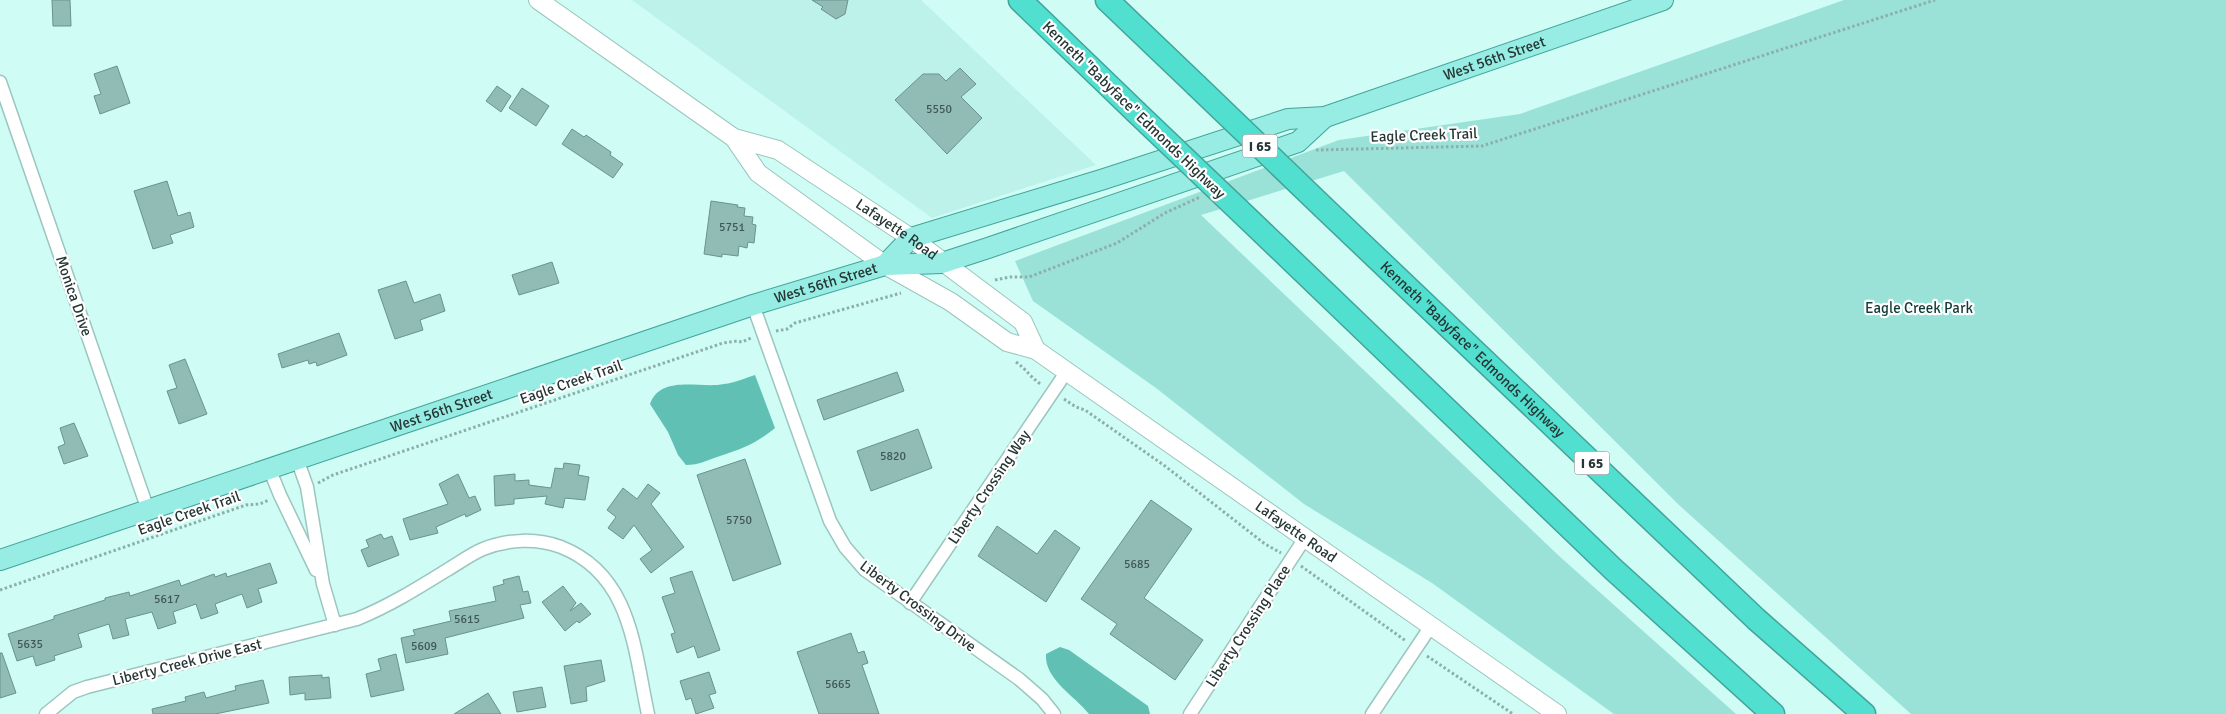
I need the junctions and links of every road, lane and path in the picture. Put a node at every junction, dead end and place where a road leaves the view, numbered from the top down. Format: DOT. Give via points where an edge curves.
graph roads {
  1 [pos="538,0"];
  2 [pos="1020,0"];
  3 [pos="1107,0"];
  4 [pos="1663,0"];
  5 [pos="1935,0"];
  6 [pos="0,82"];
  7 [pos="1325,117"];
  8 [pos="734,138"];
  9 [pos="1309,150"];
  10 [pos="1201,196"];
  11 [pos="911,238"];
  12 [pos="942,263"];
  13 [pos="886,265"];
  14 [pos="1010,277"];
  15 [pos="902,293"];
  16 [pos="753,305"];
  17 [pos="763,333"];
  18 [pos="1036,350"];
  19 [pos="1067,371"];
  20 [pos="1076,407"];
  21 [pos="297,459"];
  22 [pos="269,468"];
  23 [pos="307,487"];
  24 [pos="280,495"];
  25 [pos="148,510"];
  26 [pos="1305,538"];
  27 [pos="1273,549"];
  28 [pos="0,560"];
  29 [pos="1316,576"];
  30 [pos="323,584"];
  31 [pos="0,590"];
  32 [pos="910,603"];
  33 [pos="335,625"];
  34 [pos="1431,626"];
  35 [pos="1399,636"];
  36 [pos="1437,663"];
  37 [pos="46,714"];
  38 [pos="648,714"];
  39 [pos="1054,714"];
  40 [pos="1190,714"];
  41 [pos="1372,714"];
  42 [pos="1513,714"];
  43 [pos="1558,714"];
  44 [pos="1773,714"];
  45 [pos="1864,714"];
  1 -- 8 [label="main road, Lafayette Road"];
  2 -- 44 [label="highway, Kenneth \"Babyface\" Edmonds Highway, bridge" via="1613,569"];
  3 -- 45 [label="highway, Kenneth \"Babyface\" Edmonds Highway / I 65, bridge" via="1756,619"];
  4 -- 7 [label="main road, West 56th Street"];
  5 -- 9 [label="path, Eagle Creek Trail" via="1482,146"];
  6 -- 25 [label="street, Monica Drive"];
  7 -- 11 [label="main road, West 56th Street" via="1288,118"];
  7 -- 12 [label="main road, West 56th Street" via="1298,142"];
  8 -- 11 [label="main road, Lafayette Road" via="778,150"];
  8 -- 13 [label="main road, Lafayette Road" via="758,173"];
  10 -- 14 [label="path" via="1165,213 1117,243 1029,277"];
  11 -- 12 [label="main road, Lafayette Road"];
  11 -- 13 [label="main road, West 56th Street"];
  12 -- 13 [label="main road, West 56th Street"];
  12 -- 18 [label="main road, Lafayette Road" via="1023,322"];
  13 -- 16 [label="main road, West 56th Street"];
  13 -- 18 [label="main road, Lafayette Road" via="951,302 1007,342"];
  15 -- 17 [label="path, Eagle Creek Trail" via="795,323 787,329"];
  16 -- 17 [label="street, Liberty Crossing Drive"];
  16 -- 21 [label="main road, West 56th Street"];
  17 -- 23 [label="path, Eagle Creek Trail" via="742,342 723,343 333,475"];
  17 -- 32 [label="street, Liberty Crossing Drive" via="833,527 860,564"];
  18 -- 19 [label="main road, Lafayette Road"];
  19 -- 26 [label="main road, Lafayette Road"];
  19 -- 32 [label="street, Liberty Crossing Way"];
  20 -- 27 [label="path" via="1142,450"];
  21 -- 22 [label="main road, West 56th Street"];
  21 -- 23 [label="street"];
  22 -- 24 [label="street"];
  22 -- 25 [label="main road, West 56th Street"];
  23 -- 30 [label="street"];
  24 -- 30 [label="street"];
  24 -- 31 [label="path, Eagle Creek Trail"];
  25 -- 28 [label="main road, West 56th Street"];
  26 -- 34 [label="main road, Lafayette Road"];
  26 -- 40 [label="street, Liberty Crossing Place"];
  29 -- 35 [label="path"];
  30 -- 33 [label="street"];
  32 -- 39 [label="street, Liberty Crossing Drive" via="1019,679"];
  33 -- 37 [label="street, Liberty Creek Drive East" via="86,686 73,692"];
  33 -- 38 [label="street, Liberty Creek Drive East" via="392,604 483,549 512,541 557,546 584,558 610,583 619,597"];
  34 -- 41 [label="street"];
  34 -- 43 [label="main road, Lafayette Road"];
  36 -- 42 [label="path"];
}
